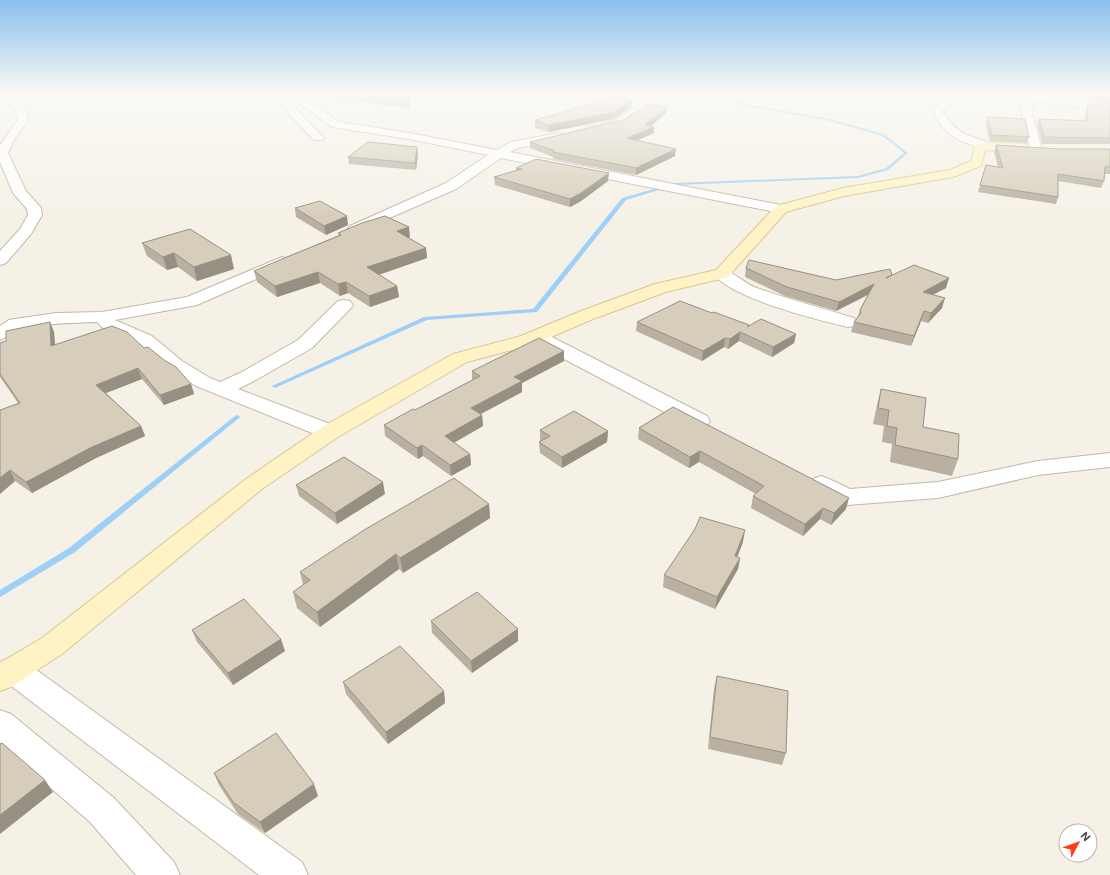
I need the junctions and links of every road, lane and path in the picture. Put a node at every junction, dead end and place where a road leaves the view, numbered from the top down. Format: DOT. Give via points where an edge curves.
graph roads {
  1 [pos="12,135"];
  2 [pos="315,135"];
  3 [pos="401,135"];
  4 [pos="562,135"];
  5 [pos="955,135"];
  6 [pos="1032,135"];
  7 [pos="318,138"];
  8 [pos="986,146"];
  9 [pos="1036,149"];
  10 [pos="1051,150"];
  11 [pos="498,154"];
  12 [pos="781,209"];
  13 [pos="343,235"];
  14 [pos="293,258"];
  15 [pos="0,260"];
  16 [pos="722,274"];
  17 [pos="344,305"];
  18 [pos="102,317"];
  19 [pos="7,319"];
  20 [pos="848,322"];
  21 [pos="0,334"];
  22 [pos="536,337"];
  23 [pos="220,389"];
  24 [pos="330,432"];
  25 [pos="720,432"];
  26 [pos="1110,460"];
  27 [pos="804,475"];
  28 [pos="6,674"];
  29 [pos="0,724"];
  30 [pos="161,875"];
  31 [pos="289,875"];
  1 -- 15 [label="street" via="2,153 20,192 34,208 34,215 26,231"];
  2 -- 7 [label="street"];
  3 -- 11 [label="street"];
  4 -- 11 [label="street" via="515,145"];
  5 -- 8 [label="street"];
  6 -- 9 [label="street"];
  8 -- 9 [label="street"];
  8 -- 12 [label="street" via="980,149 977,162 953,173 843,192"];
  9 -- 10 [label="street"];
  11 -- 12 [label="street"];
  11 -- 13 [label="street" via="451,186"];
  12 -- 16 [label="street"];
  14 -- 18 [label="street" via="191,301"];
  16 -- 20 [label="street" via="740,287 773,300"];
  16 -- 22 [label="street" via="661,288"];
  17 -- 23 [label="street" via="305,344 247,377"];
  18 -- 19 [label="street"];
  18 -- 23 [label="street" via="109,324 145,340 175,365"];
  19 -- 21 [label="street"];
  22 -- 24 [label="street" via="460,358"];
  22 -- 25 [label="street"];
  23 -- 24 [label="street"];
  24 -- 28 [label="street" via="254,484 52,646"];
  26 -- 27 [label="street" via="1038,468 938,490 847,497"];
  28 -- 31 [label="street"];
  29 -- 30 [label="street" via="102,810"];
}
